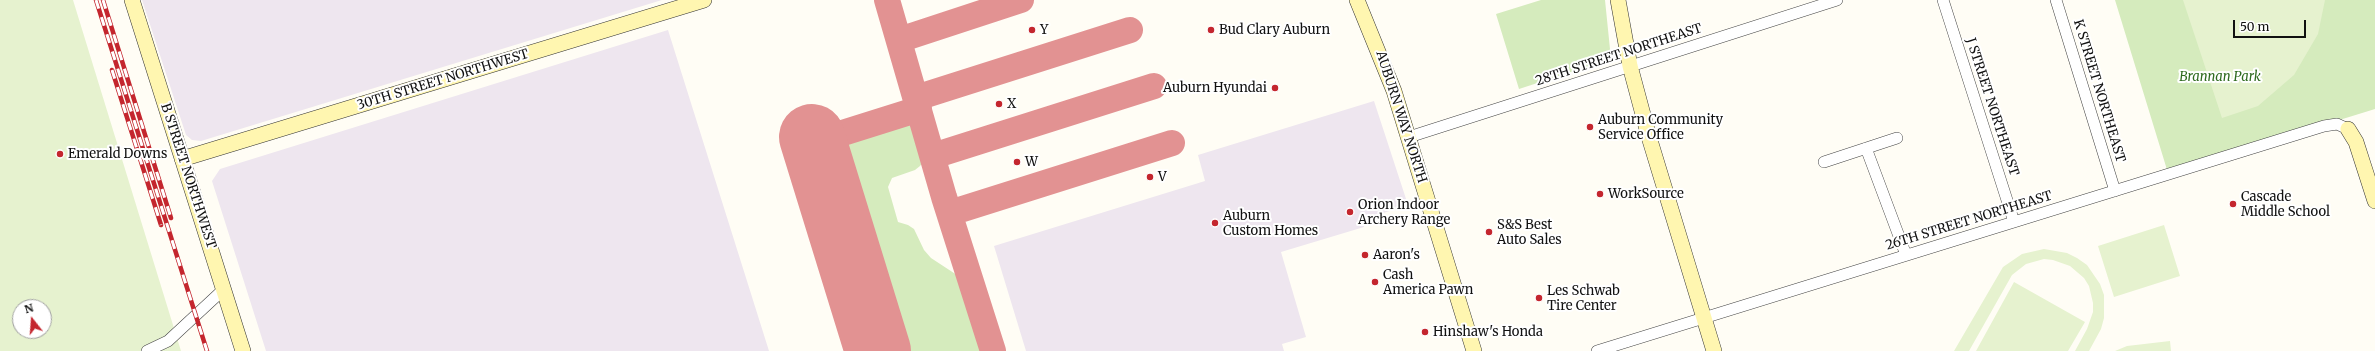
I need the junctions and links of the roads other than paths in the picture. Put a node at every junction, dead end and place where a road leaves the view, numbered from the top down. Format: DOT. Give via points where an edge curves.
graph roads {
  1 [pos="132,0"];
  2 [pos="704,0"];
  3 [pos="1357,0"];
  4 [pos="1618,0"];
  5 [pos="1838,0"];
  6 [pos="1943,0"];
  7 [pos="2056,0"];
  8 [pos="1630,66"];
  9 [pos="2348,129"];
  10 [pos="1409,137"];
  11 [pos="1897,138"];
  12 [pos="1866,148"];
  13 [pos="182,159"];
  14 [pos="1824,162"];
  15 [pos="2371,175"];
  16 [pos="2114,191"];
  17 [pos="2375,201"];
  18 [pos="2014,222"];
  19 [pos="1906,255"];
  20 [pos="224,289"];
  21 [pos="1704,318"];
  22 [pos="148,351"];
  23 [pos="244,351"];
  24 [pos="1474,351"];
  25 [pos="1597,351"];
  26 [pos="1714,351"];
  1 -- 13 [label="street, B STREET NORTHWEST"];
  2 -- 13 [label="street, 30TH STREET NORTHWEST"];
  3 -- 10 [label="street, AUBURN WAY NORTH" via="1385,66"];
  4 -- 8 [label="street"];
  5 -- 8 [label="street, 28TH STREET NORTHEAST"];
  6 -- 18 [label="street, J STREET NORTHEAST"];
  7 -- 16 [label="street, K STREET NORTHEAST"];
  8 -- 10 [label="street, 28TH STREET NORTHEAST"];
  8 -- 21 [label="street" via="1648,137"];
  9 -- 15 [label="street"];
  9 -- 16 [label="street, 26TH STREET NORTHEAST" via="2337,124 2324,126"];
  10 -- 24 [label="street, AUBURN WAY NORTH"];
  11 -- 12 [label="street"];
  12 -- 14 [label="street"];
  12 -- 19 [label="street"];
  13 -- 20 [label="street, B STREET NORTHWEST"];
  15 -- 17 [label="street"];
  16 -- 18 [label="street, 26TH STREET NORTHEAST"];
  18 -- 19 [label="street, 26TH STREET NORTHEAST"];
  19 -- 21 [label="street, 26TH STREET NORTHEAST"];
  20 -- 22 [label="street" via="168,341"];
  20 -- 23 [label="street, B STREET NORTHWEST"];
  21 -- 25 [label="street, 26TH STREET NORTHEAST"];
  21 -- 26 [label="street"];
}
